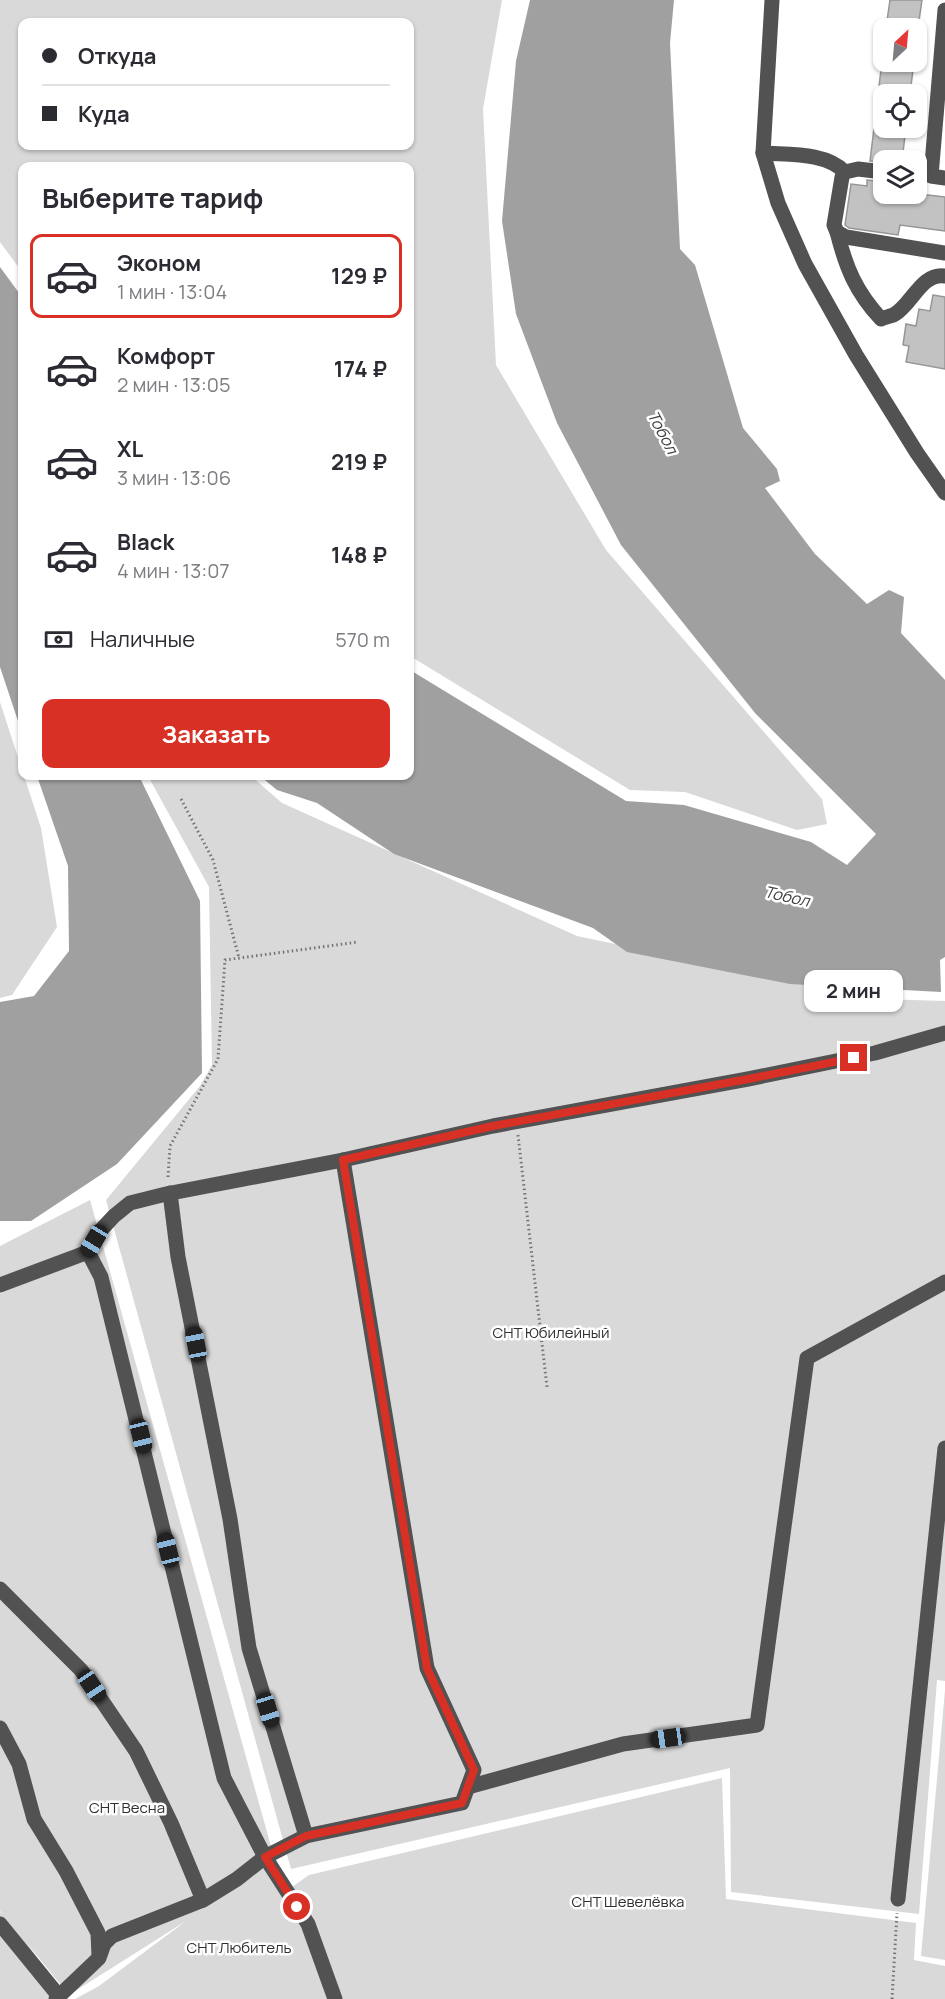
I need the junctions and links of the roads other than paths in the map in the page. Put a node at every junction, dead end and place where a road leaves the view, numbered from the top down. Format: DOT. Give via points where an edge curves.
graph roads {
  1 [pos="772,0"];
  2 [pos="945,10"];
  3 [pos="764,153"];
  4 [pos="873,171"];
  5 [pos="845,172"];
  6 [pos="931,176"];
  7 [pos="842,235"];
  8 [pos="945,253"];
  9 [pos="945,276"];
  10 [pos="945,493"];
  11 [pos="945,1033"];
  12 [pos="343,1160"];
  13 [pos="168,1194"];
  14 [pos="88,1252"];
  15 [pos="945,1281"];
  16 [pos="0,1285"];
  17 [pos="945,1448"];
  18 [pos="0,1589"];
  19 [pos="0,1728"];
  20 [pos="468,1787"];
  21 [pos="306,1836"];
  22 [pos="265,1857"];
  23 [pos="898,1899"];
  24 [pos="203,1900"];
  25 [pos="0,1924"];
  26 [pos="99,1958"];
  27 [pos="57,1997"];
  28 [pos="335,1999"];
  1 -- 3 [label="street"];
  2 -- 6 [label="street"];
  3 -- 5 [label="street" via="811,156 836,163"];
  3 -- 10 [label="street" via="778,203 805,264 856,355"];
  4 -- 5 [label="street"];
  5 -- 7 [label="street" via="834,225"];
  7 -- 8 [label="street"];
  7 -- 9 [label="street" via="845,262 864,301 881,319 896,314 922,285 939,275"];
  11 -- 12 [label="street" via="874,1053 516,1122"];
  12 -- 13 [label="street"];
  12 -- 20 [label="street" via="427,1668 474,1770"];
  13 -- 14 [label="street" via="130,1203 100,1231"];
  13 -- 21 [label="street" via="230,1520 249,1648"];
  14 -- 16 [label="street"];
  14 -- 22 [label="street" via="101,1277 224,1778"];
  15 -- 20 [label="street" via="807,1358 757,1725 623,1744"];
  17 -- 23 [label="street"];
  18 -- 24 [label="street" via="81,1670 136,1750"];
  19 -- 26 [label="street" via="19,1764 34,1819 98,1933"];
  20 -- 21 [label="street" via="462,1803"];
  21 -- 22 [label="street"];
  22 -- 24 [label="street"];
  22 -- 28 [label="street" via="308,1924"];
  24 -- 26 [label="street" via="112,1936"];
  25 -- 27 [label="street"];
  26 -- 27 [label="street"];
}
